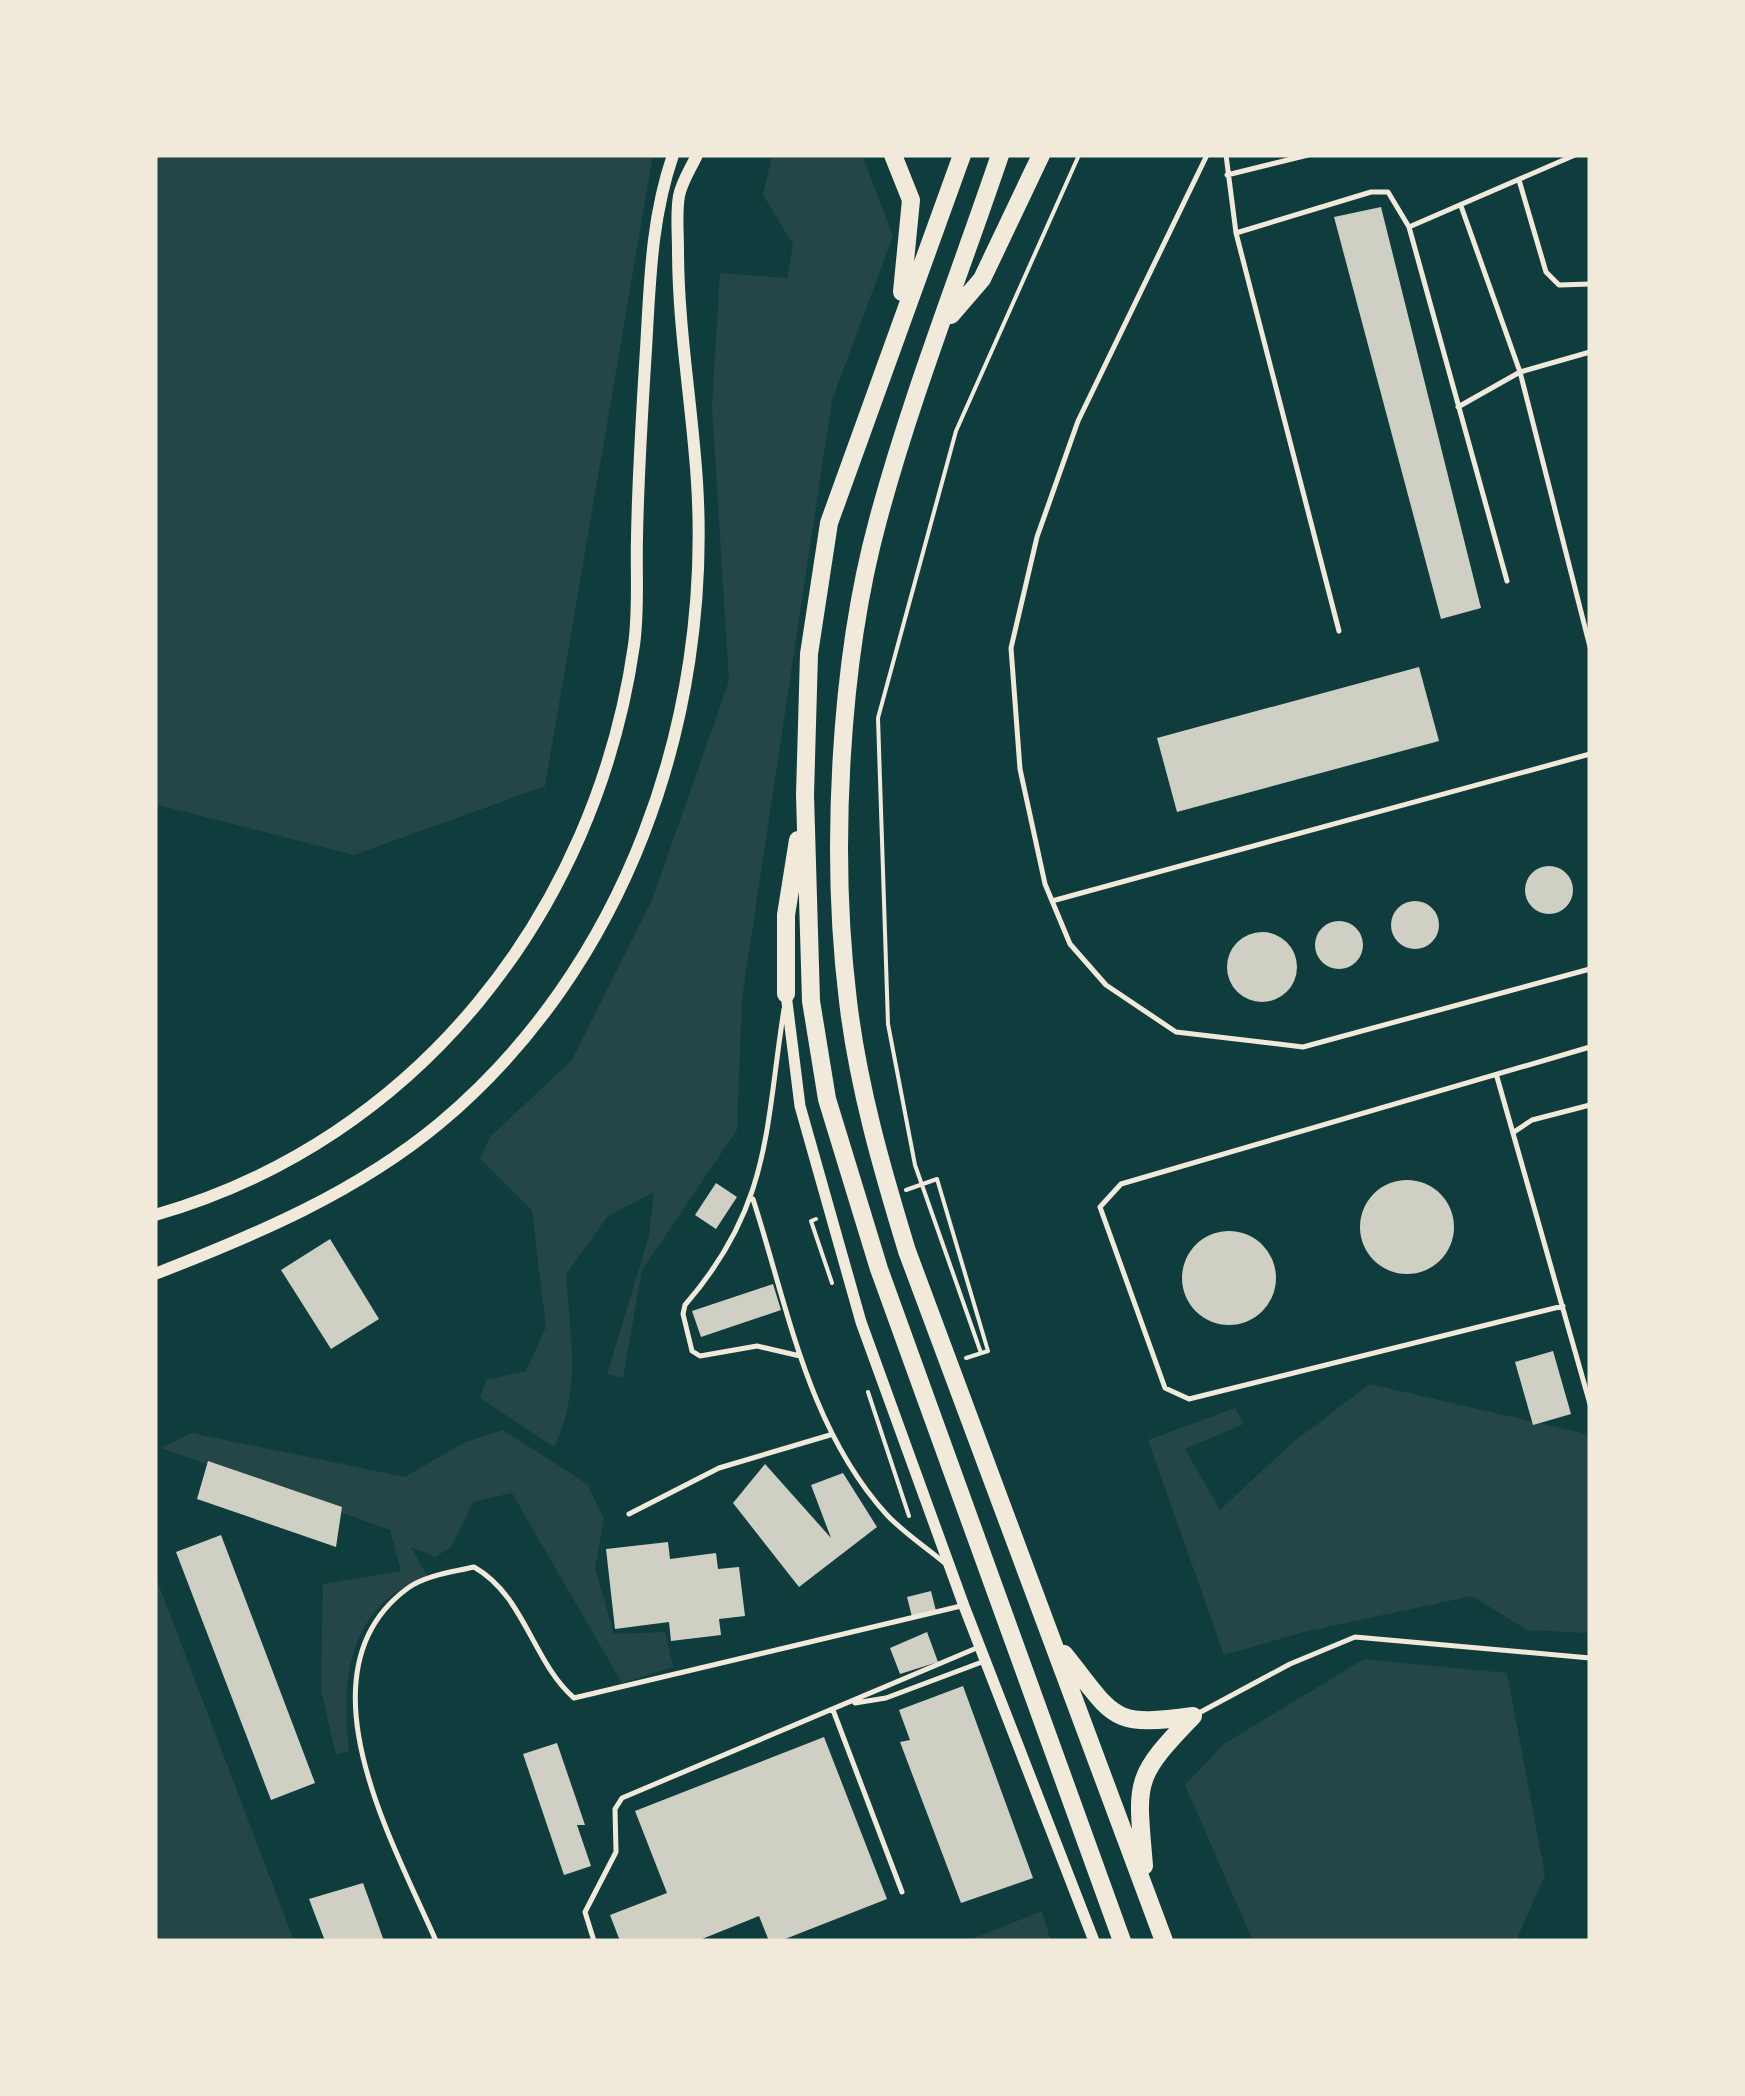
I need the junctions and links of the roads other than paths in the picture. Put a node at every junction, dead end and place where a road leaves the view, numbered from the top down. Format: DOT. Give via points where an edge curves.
graph roads {
  1 [pos="673,155"];
  2 [pos="697,155"];
  3 [pos="893,155"];
  4 [pos="962,155"];
  5 [pos="1000,155"];
  6 [pos="1041,155"];
  7 [pos="1207,155"];
  8 [pos="1226,155"];
  9 [pos="1308,155"];
  10 [pos="1575,155"];
  11 [pos="1227,175"];
  12 [pos="1519,180"];
  13 [pos="1462,206"];
  14 [pos="1410,227"];
  15 [pos="1236,233"];
  16 [pos="1590,284"];
  17 [pos="944,323"];
  18 [pos="897,328"];
  19 [pos="1590,352"];
  20 [pos="1520,372"];
  21 [pos="1458,407"];
  22 [pos="1506,581"];
  23 [pos="1339,631"];
  24 [pos="1590,647"];
  25 [pos="1590,754"];
  26 [pos="805,796"];
  27 [pos="1052,901"];
  28 [pos="1590,969"];
  29 [pos="786,994"];
  30 [pos="1590,1047"];
  31 [pos="1497,1077"];
  32 [pos="1590,1106"];
  33 [pos="1514,1132"];
  34 [pos="752,1196"];
  35 [pos="155,1215"];
  36 [pos="155,1274"];
  37 [pos="1562,1306"];
  38 [pos="800,1356"];
  39 [pos="1590,1404"];
  40 [pos="830,1435"];
  41 [pos="629,1514"];
  42 [pos="950,1567"];
  43 [pos="964,1606"];
  44 [pos="1054,1642"];
  45 [pos="980,1647"];
  46 [pos="1590,1658"];
  47 [pos="985,1661"];
  48 [pos="844,1705"];
  49 [pos="833,1710"];
  50 [pos="1193,1716"];
  51 [pos="902,1892"];
  52 [pos="1146,1892"];
  53 [pos="436,1941"];
  54 [pos="594,1941"];
  55 [pos="1094,1941"];
  56 [pos="1122,1941"];
  57 [pos="1164,1941"];
  1 -- 35 [label="main road" via="653,230 634,643 611,752 580,841 542,918 480,1001 406,1080 286,1160"];
  2 -- 36 [label="main road" via="678,211 678,292 696,480 693,644 677,732 628,874 576,972 502,1064 439,1124 292,1217"];
  3 -- 18 [label="highway" via="911,200"];
  4 -- 18 [label="highway"];
  5 -- 17 [label="highway"];
  6 -- 17 [label="highway" via="982,279"];
  7 -- 27 [label="lane" via="1078,421 1037,537 1010,648 1020,769"];
  8 -- 11 [label="lane"];
  9 -- 11 [label="lane"];
  10 -- 12 [label="lane"];
  11 -- 15 [label="lane"];
  12 -- 13 [label="lane"];
  12 -- 16 [label="lane" via="1546,272 1558,285"];
  13 -- 14 [label="lane"];
  13 -- 20 [label="lane"];
  14 -- 15 [label="lane" via="1388,192 1371,192"];
  14 -- 21 [label="lane"];
  15 -- 23 [label="lane"];
  17 -- 44 [label="highway" via="878,520 856,622 840,878 848,1001 907,1251"];
  18 -- 26 [label="highway" via="829,523 810,654"];
  19 -- 20 [label="lane"];
  20 -- 21 [label="lane"];
  20 -- 24 [label="lane"];
  21 -- 22 [label="lane"];
  25 -- 27 [label="lane"];
  26 -- 29 [label="highway" via="786,915"];
  26 -- 56 [label="highway" via="811,1001 848,1176"];
  27 -- 28 [label="lane" via="1070,944 1106,985 1176,1032 1303,1047"];
  29 -- 34 [label="lane" via="772,1123"];
  29 -- 42 [label="street" via="800,1106 837,1243"];
  30 -- 31 [label="lane"];
  31 -- 33 [label="lane"];
  31 -- 37 [label="lane" via="1121,1184 1100,1207 1165,1388 1190,1399"];
  32 -- 33 [label="lane" via="1532,1120"];
  33 -- 37 [label="lane"];
  34 -- 38 [label="lane"];
  34 -- 38 [label="lane" via="724,1258 685,1304 692,1350 700,1356 757,1346"];
  37 -- 39 [label="lane"];
  38 -- 40 [label="lane"];
  40 -- 41 [label="lane" via="719,1468"];
  40 -- 42 [label="lane" via="888,1516"];
  42 -- 43 [label="street"];
  43 -- 45 [label="street"];
  43 -- 53 [label="lane" via="574,1698 514,1605 474,1566 408,1588 357,1656 357,1711 372,1792"];
  44 -- 50 [label="highway" via="1123,1720 1146,1724"];
  44 -- 52 [label="highway"];
  45 -- 47 [label="street"];
  45 -- 48 [label="lane"];
  46 -- 50 [label="lane" via="1355,1637"];
  47 -- 48 [label="lane" via="886,1698"];
  47 -- 55 [label="street"];
  48 -- 49 [label="lane"];
  49 -- 51 [label="lane"];
  49 -- 54 [label="lane" via="622,1798 615,1810 616,1852 585,1912"];
  50 -- 52 [label="highway" via="1154,1754 1142,1777"];
  52 -- 57 [label="highway"];
}
